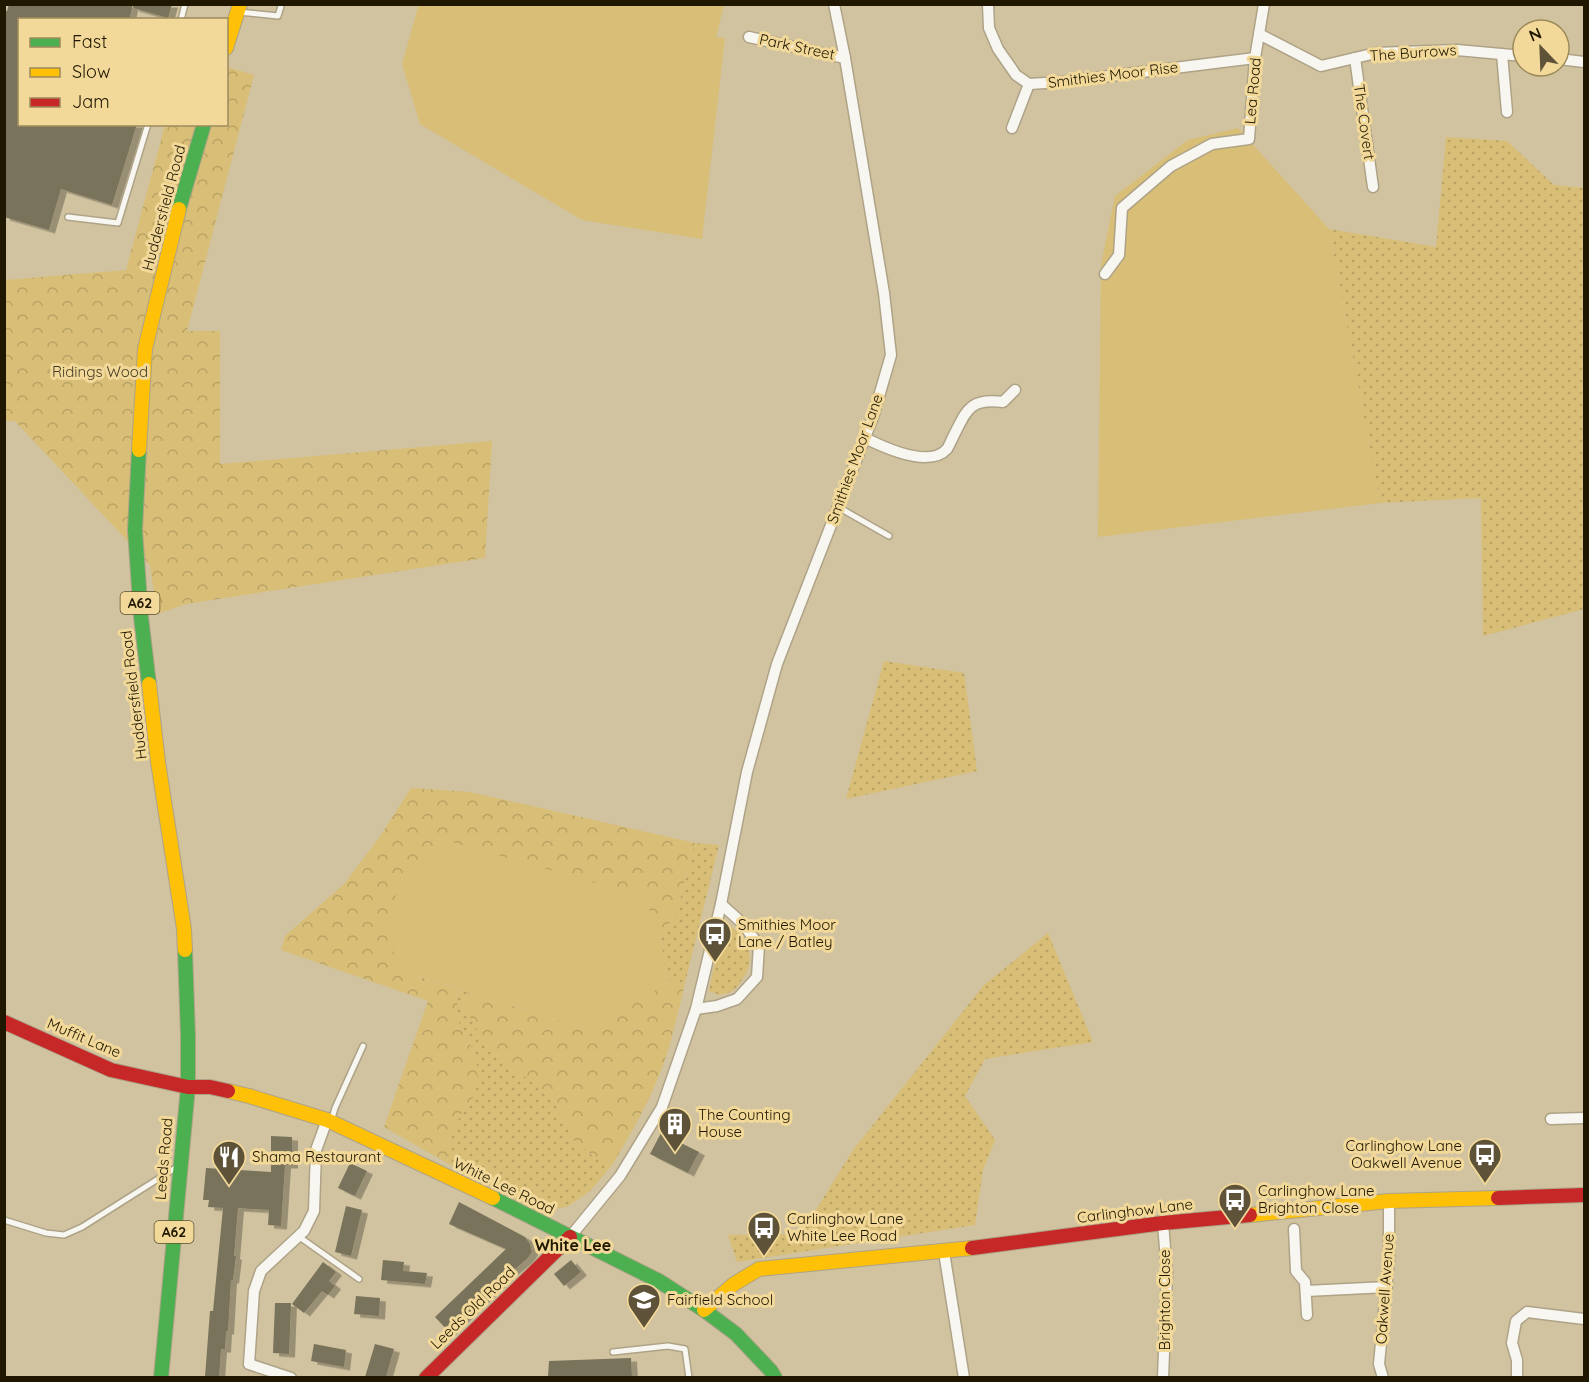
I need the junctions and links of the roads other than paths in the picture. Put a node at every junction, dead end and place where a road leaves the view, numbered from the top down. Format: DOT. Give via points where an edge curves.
graph roads {
  1 [pos="834,4"];
  2 [pos="988,4"];
  3 [pos="1264,4"];
  4 [pos="281,6"];
  5 [pos="239,8"];
  6 [pos="1259,34"];
  7 [pos="749,37"];
  8 [pos="228,42"];
  9 [pos="1502,54"];
  10 [pos="1511,55"];
  11 [pos="845,58"];
  12 [pos="1255,58"];
  13 [pos="1355,58"];
  14 [pos="1029,84"];
  15 [pos="1507,112"];
  16 [pos="147,126"];
  17 [pos="203,126"];
  18 [pos="1012,129"];
  19 [pos="1373,187"];
  20 [pos="68,217"];
  21 [pos="1105,274"];
  22 [pos="1015,390"];
  23 [pos="865,438"];
  24 [pos="838,507"];
  25 [pos="889,536"];
  26 [pos="721,904"];
  27 [pos="696,1009"];
  28 [pos="4,1022"];
  29 [pos="363,1046"];
  30 [pos="188,1088"];
  31 [pos="1584,1118"];
  32 [pos="1551,1119"];
  33 [pos="329,1121"];
  34 [pos="181,1164"];
  35 [pos="1584,1195"];
  36 [pos="1389,1201"];
  37 [pos="4,1220"];
  38 [pos="1163,1223"];
  39 [pos="1294,1229"];
  40 [pos="298,1236"];
  41 [pos="570,1237"];
  42 [pos="944,1252"];
  43 [pos="359,1279"];
  44 [pos="1387,1287"];
  45 [pos="1306,1291"];
  46 [pos="704,1310"];
  47 [pos="1307,1315"];
  48 [pos="1584,1319"];
  49 [pos="613,1352"];
  50 [pos="237,1364"];
  51 [pos="249,1364"];
  52 [pos="161,1377"];
  53 [pos="291,1377"];
  54 [pos="426,1377"];
  55 [pos="689,1377"];
  56 [pos="775,1377"];
  57 [pos="964,1377"];
  58 [pos="1163,1377"];
  59 [pos="1383,1377"];
  60 [pos="1517,1377"];
  1 -- 11 [label="street, Smithies Moor Lane"];
  2 -- 14 [label="street, Smithies Moor Rise" via="989,28 998,49 1016,75"];
  3 -- 6 [label="street, Lea Road"];
  4 -- 5 [label="lane" via="278,16"];
  5 -- 8 [label="main road"];
  6 -- 12 [label="street, Lea Road"];
  6 -- 13 [label="street, The Burrows" via="1321,66"];
  7 -- 11 [label="street, Park Street"];
  9 -- 10 [label="street, The Burrows"];
  9 -- 13 [label="street, The Burrows" via="1457,50 1376,53"];
  9 -- 15 [label="street"];
  11 -- 23 [label="street, Smithies Moor Lane" via="891,355"];
  12 -- 14 [label="street, Smithies Moor Rise"];
  12 -- 21 [label="street, Lea Road" via="1249,139 1212,144 1171,166 1122,208 1119,255"];
  13 -- 19 [label="street, The Covert"];
  14 -- 18 [label="street"];
  16 -- 20 [label="lane" via="118,223"];
  17 -- 30 [label="main road, Huddersfield Road / A62" via="175,222 145,349 135,530 158,762 184,929"];
  22 -- 23 [label="street" via="1003,402 978,402 965,412 946,450 935,456 907,456"];
  23 -- 24 [label="street, Smithies Moor Lane"];
  24 -- 25 [label="lane"];
  24 -- 26 [label="street, Smithies Moor Lane" via="777,664 747,772"];
  26 -- 27 [label="street, Smithies Moor Lane"];
  26 -- 27 [label="street" via="759,945 758,977 737,999"];
  27 -- 41 [label="street, Smithies Moor Lane" via="662,1107 620,1176"];
  28 -- 30 [label="main road, Muffit Lane" via="111,1070"];
  29 -- 33 [label="lane"];
  30 -- 33 [label="main road, White Lee Road" via="210,1087 249,1096"];
  30 -- 34 [label="main road, Leeds Road / A62"];
  31 -- 32 [label="street"];
  33 -- 40 [label="street" via="316,1150 314,1211"];
  33 -- 41 [label="main road, White Lee Road"];
  34 -- 37 [label="lane" via="64,1235"];
  34 -- 52 [label="main road, Leeds Road / A62"];
  35 -- 36 [label="main road, Carlinghow Lane"];
  36 -- 38 [label="main road, Carlinghow Lane"];
  36 -- 44 [label="street, Oakwell Avenue"];
  38 -- 42 [label="main road, Carlinghow Lane"];
  38 -- 58 [label="street, Brighton Close" via="1167,1273"];
  39 -- 45 [label="street" via="1296,1271 1305,1282"];
  40 -- 43 [label="lane"];
  40 -- 51 [label="street" via="261,1271 254,1291"];
  41 -- 46 [label="main road, White Lee Road" via="659,1281"];
  41 -- 54 [label="main road, Leeds Old Road"];
  42 -- 46 [label="main road, Carlinghow Lane" via="759,1269"];
  42 -- 57 [label="street"];
  44 -- 45 [label="street"];
  44 -- 59 [label="street, Oakwell Avenue" via="1379,1364"];
  45 -- 47 [label="street"];
  46 -- 56 [label="main road, White Lee Road" via="736,1334"];
  48 -- 60 [label="street" via="1527,1312 1516,1321 1512,1343"];
  49 -- 55 [label="lane" via="669,1346 685,1349"];
  50 -- 51 [label="street"];
  51 -- 53 [label="street"];
}
